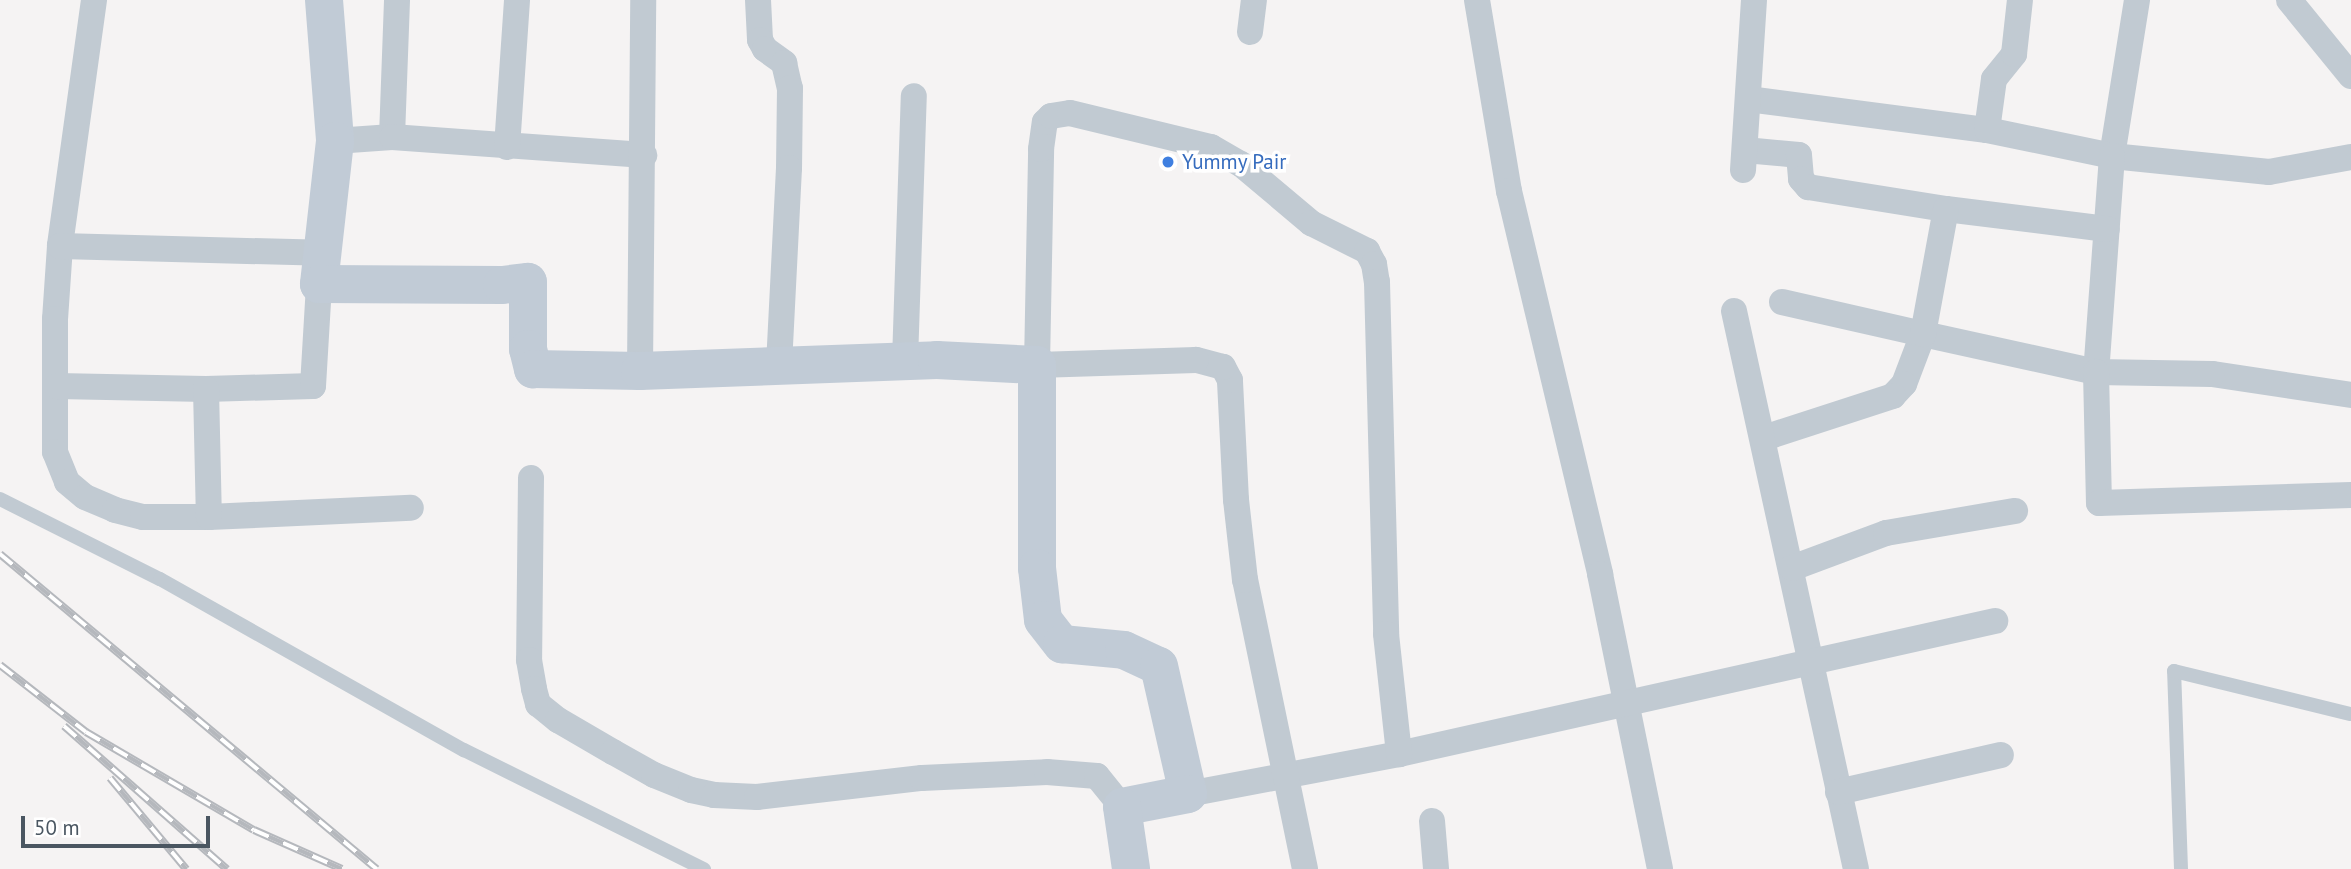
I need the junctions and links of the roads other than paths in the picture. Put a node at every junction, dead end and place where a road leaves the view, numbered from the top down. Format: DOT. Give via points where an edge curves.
graph roads {
  1 [pos="94,0"];
  2 [pos="324,0"];
  3 [pos="397,0"];
  4 [pos="517,0"];
  5 [pos="643,0"];
  6 [pos="758,0"];
  7 [pos="1254,0"];
  8 [pos="1477,0"];
  9 [pos="1754,0"];
  10 [pos="2020,0"];
  11 [pos="2137,0"];
  12 [pos="2289,0"];
  13 [pos="1250,32"];
  14 [pos="2351,76"];
  15 [pos="914,96"];
  16 [pos="1748,99"];
  17 [pos="1987,130"];
  18 [pos="392,138"];
  19 [pos="335,141"];
  20 [pos="507,147"];
  21 [pos="644,155"];
  22 [pos="2112,156"];
  23 [pos="2351,157"];
  24 [pos="1946,209"];
  25 [pos="2106,229"];
  26 [pos="60,246"];
  27 [pos="320,269"];
  28 [pos="1782,302"];
  29 [pos="1734,311"];
  30 [pos="1923,334"];
  31 [pos="905,361"];
  32 [pos="1037,365"];
  33 [pos="779,366"];
  34 [pos="640,371"];
  35 [pos="2096,372"];
  36 [pos="57,386"];
  37 [pos="206,389"];
  38 [pos="2351,395"];
  39 [pos="1764,438"];
  40 [pos="531,478"];
  41 [pos="2351,495"];
  42 [pos="0,499"];
  43 [pos="411,508"];
  44 [pos="2015,511"];
  45 [pos="209,517"];
  46 [pos="1792,568"];
  47 [pos="1995,621"];
  48 [pos="1812,664"];
  49 [pos="1626,702"];
  50 [pos="2351,714"];
  51 [pos="1399,754"];
  52 [pos="2001,755"];
  53 [pos="1286,775"];
  54 [pos="1838,792"];
  55 [pos="1188,794"];
  56 [pos="1122,807"];
  57 [pos="1432,821"];
  58 [pos="704,869"];
  59 [pos="1131,869"];
  60 [pos="1305,869"];
  61 [pos="1436,869"];
  62 [pos="1660,869"];
  63 [pos="1856,869"];
  64 [pos="2180,869"];
  1 -- 26 [label="street"];
  2 -- 19 [label="street"];
  3 -- 18 [label="street"];
  4 -- 20 [label="street"];
  5 -- 21 [label="street"];
  6 -- 33 [label="street" via="760,40 784,63 790,88"];
  7 -- 13 [label="street"];
  8 -- 49 [label="street" via="1509,191"];
  9 -- 16 [label="street"];
  10 -- 17 [label="street" via="2014,54 1994,79"];
  11 -- 22 [label="street"];
  12 -- 14 [label="street"];
  15 -- 31 [label="street"];
  16 -- 17 [label="street"];
  16 -- 24 [label="street" via="1744,160 1799,155 1801,179 1808,187"];
  17 -- 22 [label="street"];
  18 -- 19 [label="street"];
  18 -- 20 [label="street"];
  19 -- 27 [label="street"];
  20 -- 21 [label="street"];
  21 -- 34 [label="street"];
  22 -- 23 [label="street" via="2269,172"];
  22 -- 25 [label="street"];
  24 -- 25 [label="street"];
  24 -- 30 [label="street"];
  25 -- 35 [label="street"];
  26 -- 27 [label="street"];
  26 -- 36 [label="street"];
  27 -- 34 [label="street" via="502,285 528,282 528,349 533,369"];
  27 -- 37 [label="street" via="313,386"];
  28 -- 30 [label="street"];
  29 -- 39 [label="street"];
  30 -- 35 [label="street"];
  30 -- 39 [label="street" via="1904,384 1893,396"];
  31 -- 32 [label="street"];
  31 -- 33 [label="street"];
  32 -- 51 [label="street" via="1041,149 1045,122 1051,116 1070,113 1211,148 1241,164 1311,223 1367,251 1377,282 1387,634"];
  32 -- 53 [label="street" via="1196,360 1223,367 1233,398 1236,500 1245,580"];
  32 -- 55 [label="street" via="1037,568 1043,620 1062,645 1124,650 1158,666"];
  33 -- 34 [label="street"];
  35 -- 38 [label="street" via="2212,374"];
  35 -- 41 [label="street" via="2099,503"];
  36 -- 37 [label="street"];
  36 -- 45 [label="street" via="55,452 67,482 85,497 143,517"];
  37 -- 45 [label="street"];
  39 -- 46 [label="street"];
  40 -- 56 [label="street" via="529,660 538,704 654,775 714,795 757,797 922,778 1047,772 1097,776"];
  42 -- 58 [label="lane" via="160,579 464,750"];
  43 -- 45 [label="street"];
  44 -- 46 [label="street" via="1886,533"];
  46 -- 48 [label="street"];
  47 -- 48 [label="street"];
  48 -- 49 [label="street"];
  48 -- 54 [label="street"];
  49 -- 51 [label="street"];
  49 -- 62 [label="street"];
  50 -- 64 [label="lane" via="2174,671"];
  51 -- 53 [label="street"];
  52 -- 54 [label="street"];
  53 -- 55 [label="street"];
  53 -- 60 [label="street"];
  54 -- 63 [label="street"];
  55 -- 56 [label="street"];
  56 -- 59 [label="street"];
  57 -- 61 [label="street"];
}
